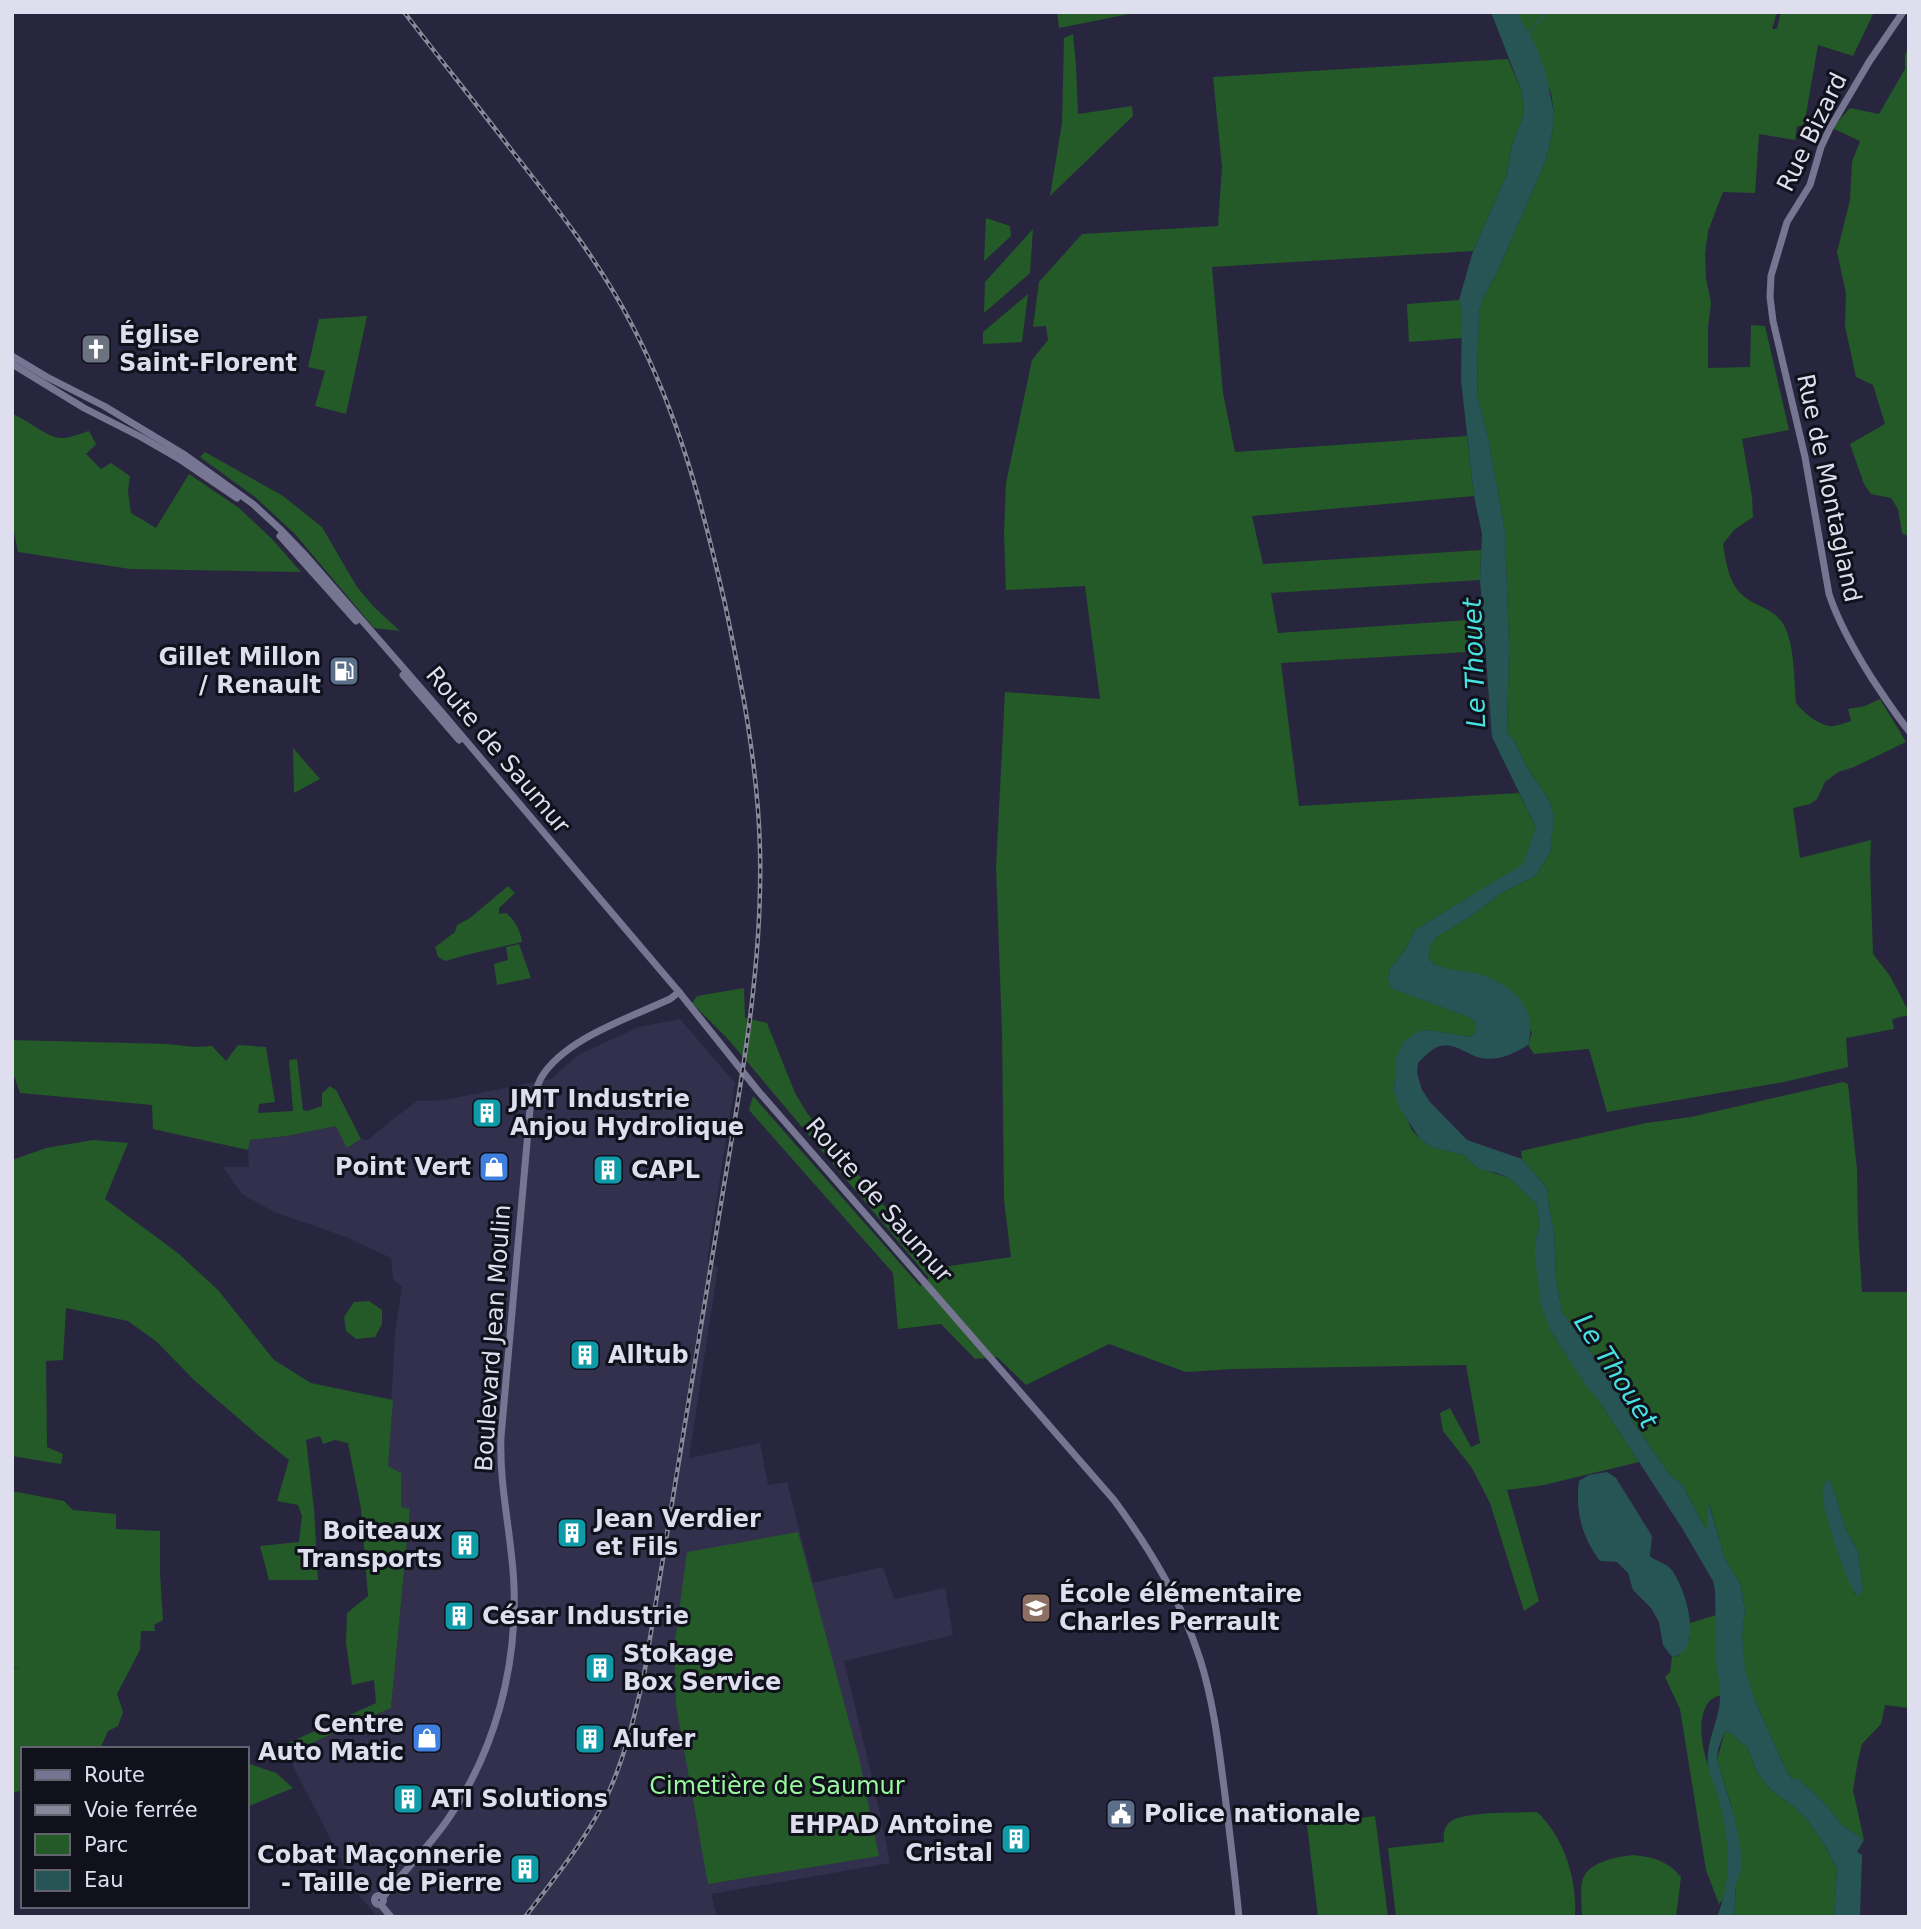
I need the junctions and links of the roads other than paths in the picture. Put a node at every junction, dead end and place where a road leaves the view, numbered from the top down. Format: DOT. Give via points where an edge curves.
graph roads {
  1 [pos="1903,12"];
  2 [pos="1771,276"];
  3 [pos="12,356"];
  4 [pos="12,364"];
  5 [pos="216,479"];
  6 [pos="1909,731"];
  7 [pos="677,993"];
  8 [pos="391,1917"];
  9 [pos="1240,1917"];
  1 -- 2 [label="main road, Rue Bizard" via="1830,128 1810,185 1787,222"];
  2 -- 6 [label="main road, Rue de Montagland" via="1773,321 1805,457 1829,594 1842,628"];
  3 -- 5 [label="main road" via="185,454"];
  4 -- 5 [label="main road"];
  5 -- 7 [label="main road, Route de Saumur" via="293,551"];
  7 -- 8 [label="main road, Boulevard Jean Moulin" via="564,1052 535,1092 501,1437 500,1468 514,1584 507,1680 498,1719 461,1799 382,1901"];
  7 -- 9 [label="main road, Route de Saumur" via="1126,1517 1157,1564 1199,1658 1213,1712"];
}
